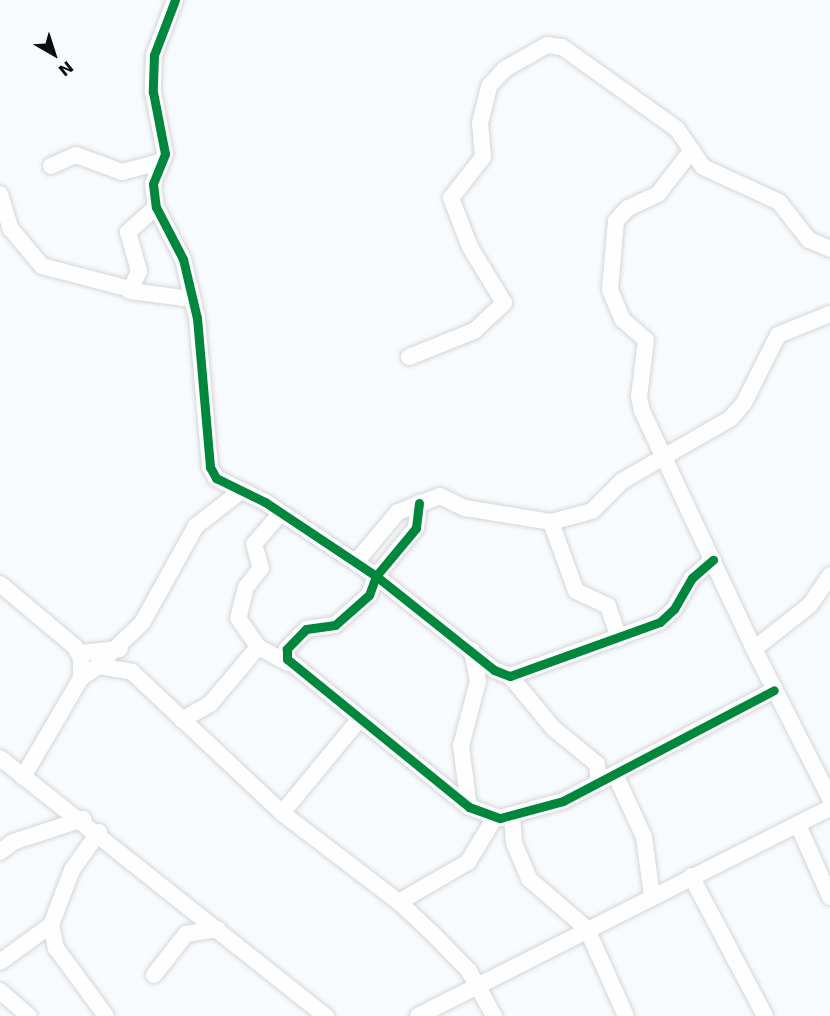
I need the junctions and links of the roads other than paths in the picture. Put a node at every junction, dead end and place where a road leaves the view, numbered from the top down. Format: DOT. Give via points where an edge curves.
graph roads {
  1 [pos="175,0"];
  2 [pos="692,150"];
  3 [pos="160,162"];
  4 [pos="51,166"];
  5 [pos="0,194"];
  6 [pos="156,207"];
  7 [pos="830,249"];
  8 [pos="130,290"];
  9 [pos="192,299"];
  10 [pos="830,314"];
  11 [pos="410,357"];
  12 [pos="666,456"];
  13 [pos="241,491"];
  14 [pos="419,503"];
  15 [pos="281,513"];
  16 [pos="551,522"];
  17 [pos="713,560"];
  18 [pos="356,562"];
  19 [pos="830,575"];
  20 [pos="376,576"];
  21 [pos="0,584"];
  22 [pos="619,638"];
  23 [pos="258,647"];
  24 [pos="120,649"];
  25 [pos="754,649"];
  26 [pos="472,651"];
  27 [pos="80,653"];
  28 [pos="288,663"];
  29 [pos="88,673"];
  30 [pos="510,676"];
  31 [pos="774,690"];
  32 [pos="182,720"];
  33 [pos="359,720"];
  34 [pos="0,758"];
  35 [pos="615,774"];
  36 [pos="23,777"];
  37 [pos="599,783"];
  38 [pos="830,798"];
  39 [pos="469,807"];
  40 [pos="830,808"];
  41 [pos="282,813"];
  42 [pos="512,815"];
  43 [pos="82,819"];
  44 [pos="494,819"];
  45 [pos="798,825"];
  46 [pos="99,832"];
  47 [pos="0,852"];
  48 [pos="691,876"];
  49 [pos="652,896"];
  50 [pos="830,897"];
  51 [pos="399,902"];
  52 [pos="51,926"];
  53 [pos="218,929"];
  54 [pos="587,929"];
  55 [pos="0,962"];
  56 [pos="154,975"];
  57 [pos="479,986"];
  58 [pos="0,991"];
  59 [pos="29,1016"];
  60 [pos="106,1016"];
  61 [pos="326,1016"];
  62 [pos="418,1016"];
  63 [pos="494,1016"];
  64 [pos="626,1016"];
  65 [pos="765,1016"];
  1 -- 3 [label="street" via="153,68 165,150"];
  2 -- 7 [label="street" via="708,170 779,202 809,240"];
  2 -- 11 [label="street" via="677,129 562,47 540,47 505,69 489,86 480,123 483,158 451,198 470,247 504,303 474,331"];
  2 -- 12 [label="street" via="658,194 621,214 612,236 611,293 623,320 646,340 639,398"];
  3 -- 4 [label="street" via="122,172 76,155"];
  3 -- 6 [label="street" via="153,178"];
  5 -- 8 [label="street" via="11,229 42,266"];
  6 -- 8 [label="street" via="128,232 140,271"];
  6 -- 9 [label="street" via="179,249"];
  8 -- 9 [label="street" via="138,295"];
  9 -- 13 [label="street" via="210,467 216,478"];
  10 -- 12 [label="street" via="778,335 738,411 722,426"];
  12 -- 16 [label="street" via="622,481 592,511"];
  12 -- 17 [label="street"];
  13 -- 15 [label="street"];
  13 -- 24 [label="street" via="196,526 171,566 163,590"];
  14 -- 16 [label="street" via="440,496 465,508"];
  14 -- 18 [label="street" via="394,515"];
  14 -- 20 [label="street" via="416,528"];
  15 -- 18 [label="street"];
  15 -- 23 [label="street" via="255,542 261,568 246,587 238,615"];
  16 -- 22 [label="street" via="576,591 608,606"];
  17 -- 22 [label="street" via="692,578 666,618"];
  17 -- 25 [label="street"];
  18 -- 20 [label="street"];
  19 -- 25 [label="street" via="810,605"];
  20 -- 26 [label="street"];
  20 -- 28 [label="street" via="369,595 338,623 313,626 291,642 286,649"];
  21 -- 27 [label="street"];
  22 -- 30 [label="street"];
  23 -- 28 [label="street"];
  23 -- 32 [label="street" via="211,703"];
  24 -- 27 [label="street"];
  24 -- 29 [label="street"];
  25 -- 31 [label="street"];
  26 -- 30 [label="street"];
  26 -- 39 [label="street" via="478,681 461,746"];
  27 -- 29 [label="street"];
  28 -- 33 [label="street"];
  29 -- 32 [label="street" via="132,672"];
  29 -- 36 [label="street"];
  30 -- 37 [label="street" via="553,728 597,764"];
  31 -- 35 [label="street"];
  31 -- 38 [label="street"];
  32 -- 41 [label="street"];
  33 -- 39 [label="street"];
  33 -- 41 [label="street"];
  34 -- 36 [label="street"];
  35 -- 37 [label="street"];
  35 -- 49 [label="street" via="644,837"];
  36 -- 43 [label="street"];
  37 -- 42 [label="street" via="563,801"];
  39 -- 44 [label="street"];
  40 -- 45 [label="street"];
  41 -- 51 [label="street"];
  42 -- 44 [label="street"];
  42 -- 54 [label="street" via="514,843 532,884"];
  43 -- 46 [label="street"];
  43 -- 47 [label="street" via="13,842"];
  44 -- 51 [label="street" via="468,862"];
  45 -- 48 [label="street"];
  45 -- 50 [label="street"];
  46 -- 52 [label="street" via="72,870"];
  46 -- 53 [label="street"];
  48 -- 49 [label="street"];
  48 -- 65 [label="street"];
  49 -- 54 [label="street"];
  51 -- 57 [label="street" via="456,956"];
  52 -- 55 [label="street"];
  52 -- 60 [label="street" via="56,948"];
  53 -- 56 [label="street" via="199,929 181,938"];
  53 -- 61 [label="street"];
  54 -- 57 [label="street"];
  54 -- 64 [label="street"];
  57 -- 62 [label="street"];
  57 -- 63 [label="street"];
  58 -- 59 [label="street"];
}
